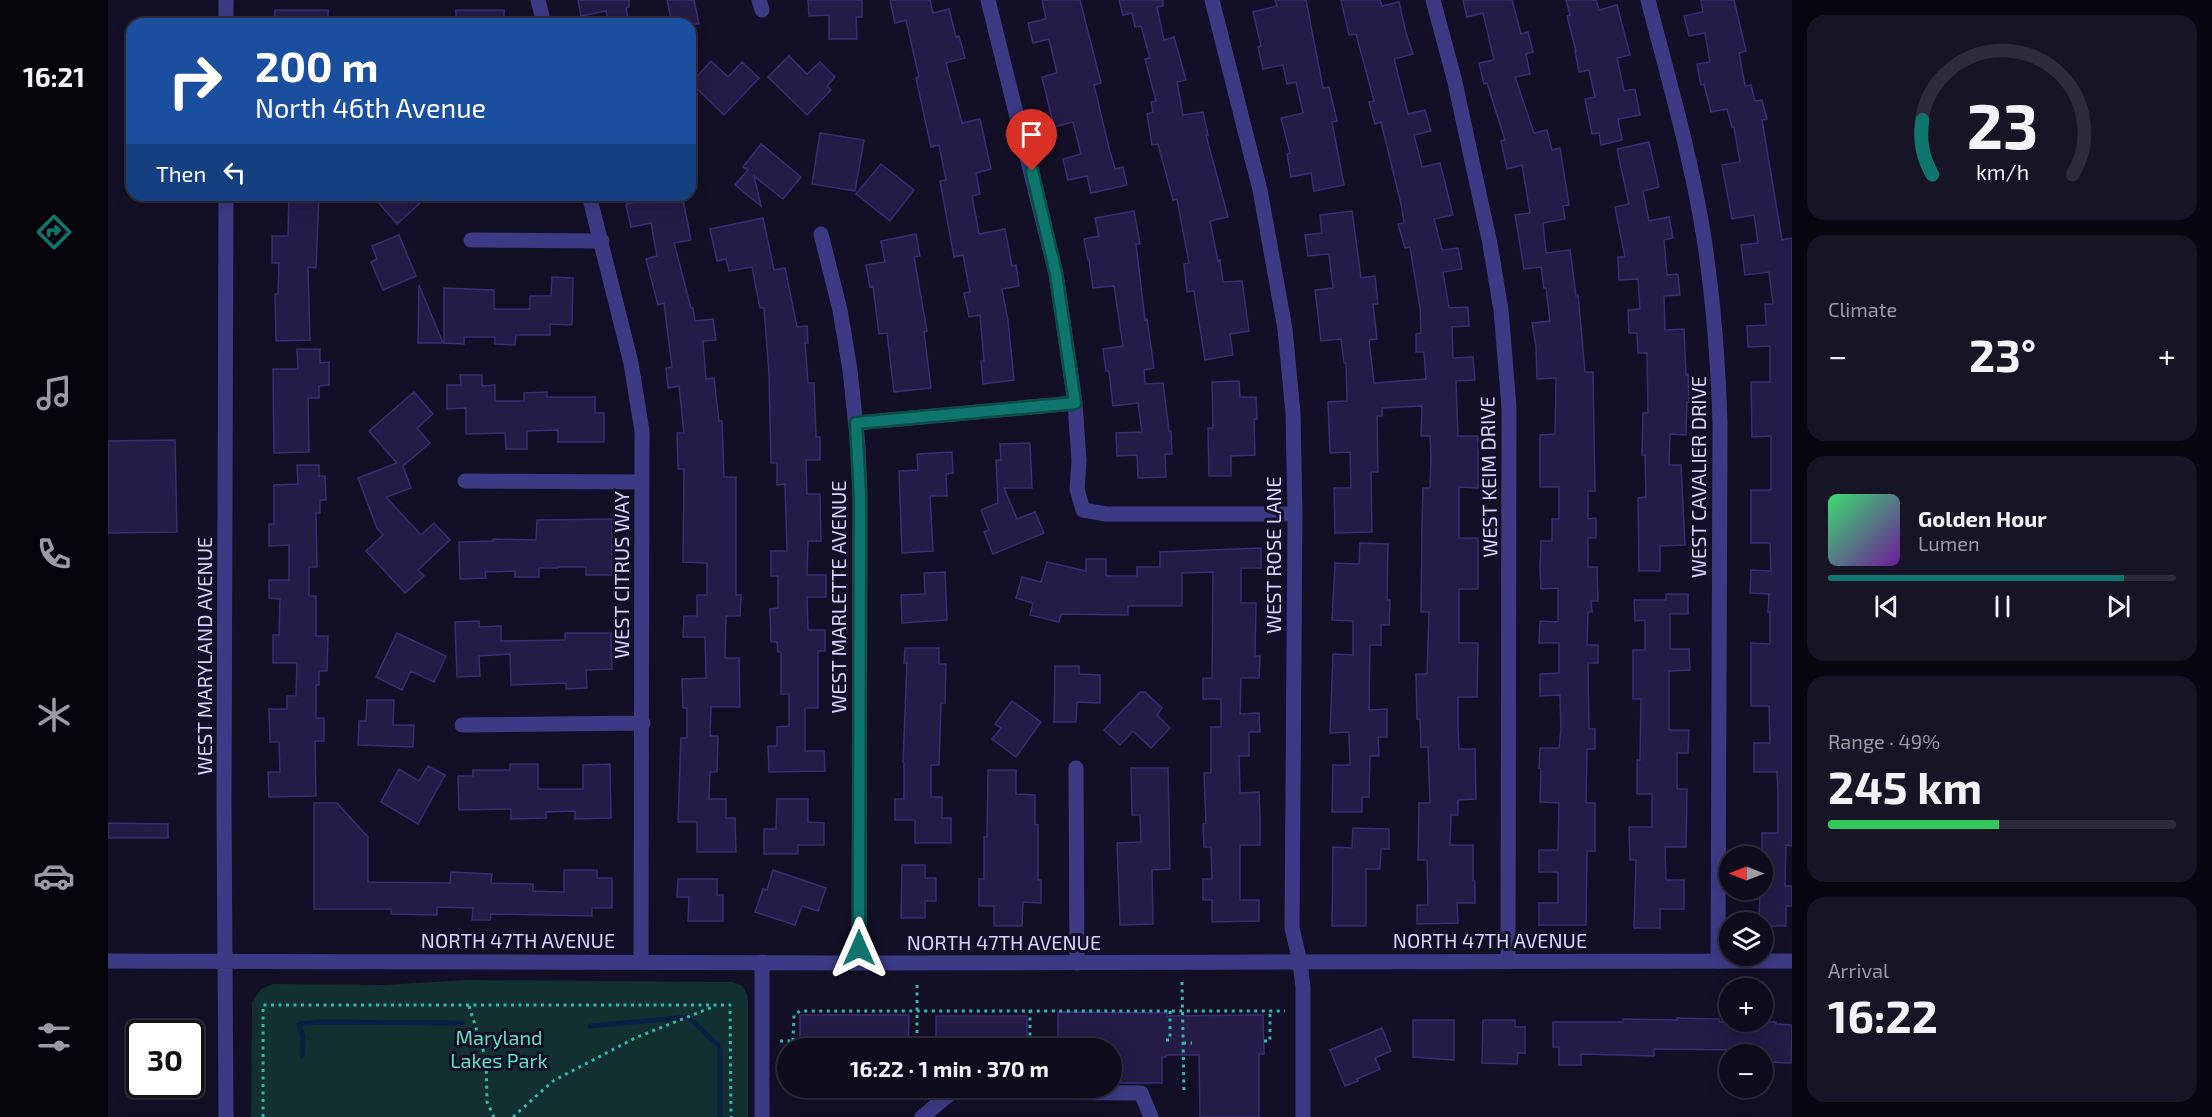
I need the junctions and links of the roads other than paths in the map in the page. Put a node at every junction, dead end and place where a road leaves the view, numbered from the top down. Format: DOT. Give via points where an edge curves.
graph roads {
  1 [pos="226,0"];
  2 [pos="538,0"];
  3 [pos="988,0"];
  4 [pos="1212,0"];
  5 [pos="1433,0"];
  6 [pos="1648,0"];
  7 [pos="226,18"];
  8 [pos="542,18"];
  9 [pos="226,201"];
  10 [pos="592,201"];
  11 [pos="821,234"];
  12 [pos="471,240"];
  13 [pos="602,241"];
  14 [pos="1075,403"];
  15 [pos="856,423"];
  16 [pos="465,481"];
  17 [pos="642,482"];
  18 [pos="1295,514"];
  19 [pos="643,723"];
  20 [pos="462,725"];
  21 [pos="1076,768"];
  22 [pos="108,961"];
  23 [pos="225,961"];
  24 [pos="642,961"];
  25 [pos="1508,961"];
  26 [pos="1718,961"];
  27 [pos="1792,961"];
  28 [pos="762,962"];
  29 [pos="1300,962"];
  30 [pos="859,963"];
  31 [pos="1077,963"];
  32 [pos="226,1117"];
  33 [pos="762,1117"];
  34 [pos="922,1117"];
  35 [pos="1151,1117"];
  36 [pos="1303,1117"];
  1 -- 7 [label="street"];
  2 -- 8 [label="street"];
  3 -- 14 [label="street" via="1056,274"];
  4 -- 18 [label="street, WEST ROSE LANE" via="1260,190 1285,329 1293,413"];
  5 -- 25 [label="street, WEST KEIM DRIVE" via="1490,244 1501,310 1509,407"];
  6 -- 26 [label="street, WEST CAVALIER DRIVE" via="1693,180 1718,355"];
  9 -- 23 [label="street, WEST MARYLAND AVENUE"];
  10 -- 13 [label="street, WEST CITRUS WAY"];
  11 -- 15 [label="street, WEST MARLETTE AVENUE" via="845,340"];
  12 -- 13 [label="street"];
  13 -- 17 [label="street, WEST CITRUS WAY" via="631,363 642,431"];
  14 -- 15 [label="street"];
  14 -- 18 [label="street" via="1077,489 1083,510 1106,514"];
  15 -- 30 [label="street, WEST MARLETTE AVENUE" via="860,496"];
  16 -- 17 [label="street"];
  17 -- 19 [label="street, WEST CITRUS WAY"];
  18 -- 29 [label="street, WEST ROSE LANE" via="1292,928"];
  19 -- 20 [label="street"];
  19 -- 24 [label="street, WEST CITRUS WAY"];
  21 -- 31 [label="street"];
  22 -- 23 [label="street, NORTH 47TH AVENUE"];
  23 -- 24 [label="street, NORTH 47TH AVENUE"];
  23 -- 32 [label="street, WEST MARYLAND AVENUE"];
  24 -- 28 [label="street, NORTH 47TH AVENUE"];
  25 -- 26 [label="street, NORTH 47TH AVENUE"];
  25 -- 29 [label="street, NORTH 47TH AVENUE"];
  26 -- 27 [label="street, NORTH 47TH AVENUE"];
  28 -- 30 [label="street, NORTH 47TH AVENUE"];
  28 -- 33 [label="street"];
  29 -- 31 [label="street, NORTH 47TH AVENUE"];
  29 -- 36 [label="street, WEST ROSE LANE"];
  30 -- 31 [label="street, NORTH 47TH AVENUE"];
  34 -- 35 [label="street" via="952,1092 1141,1093"];
}
